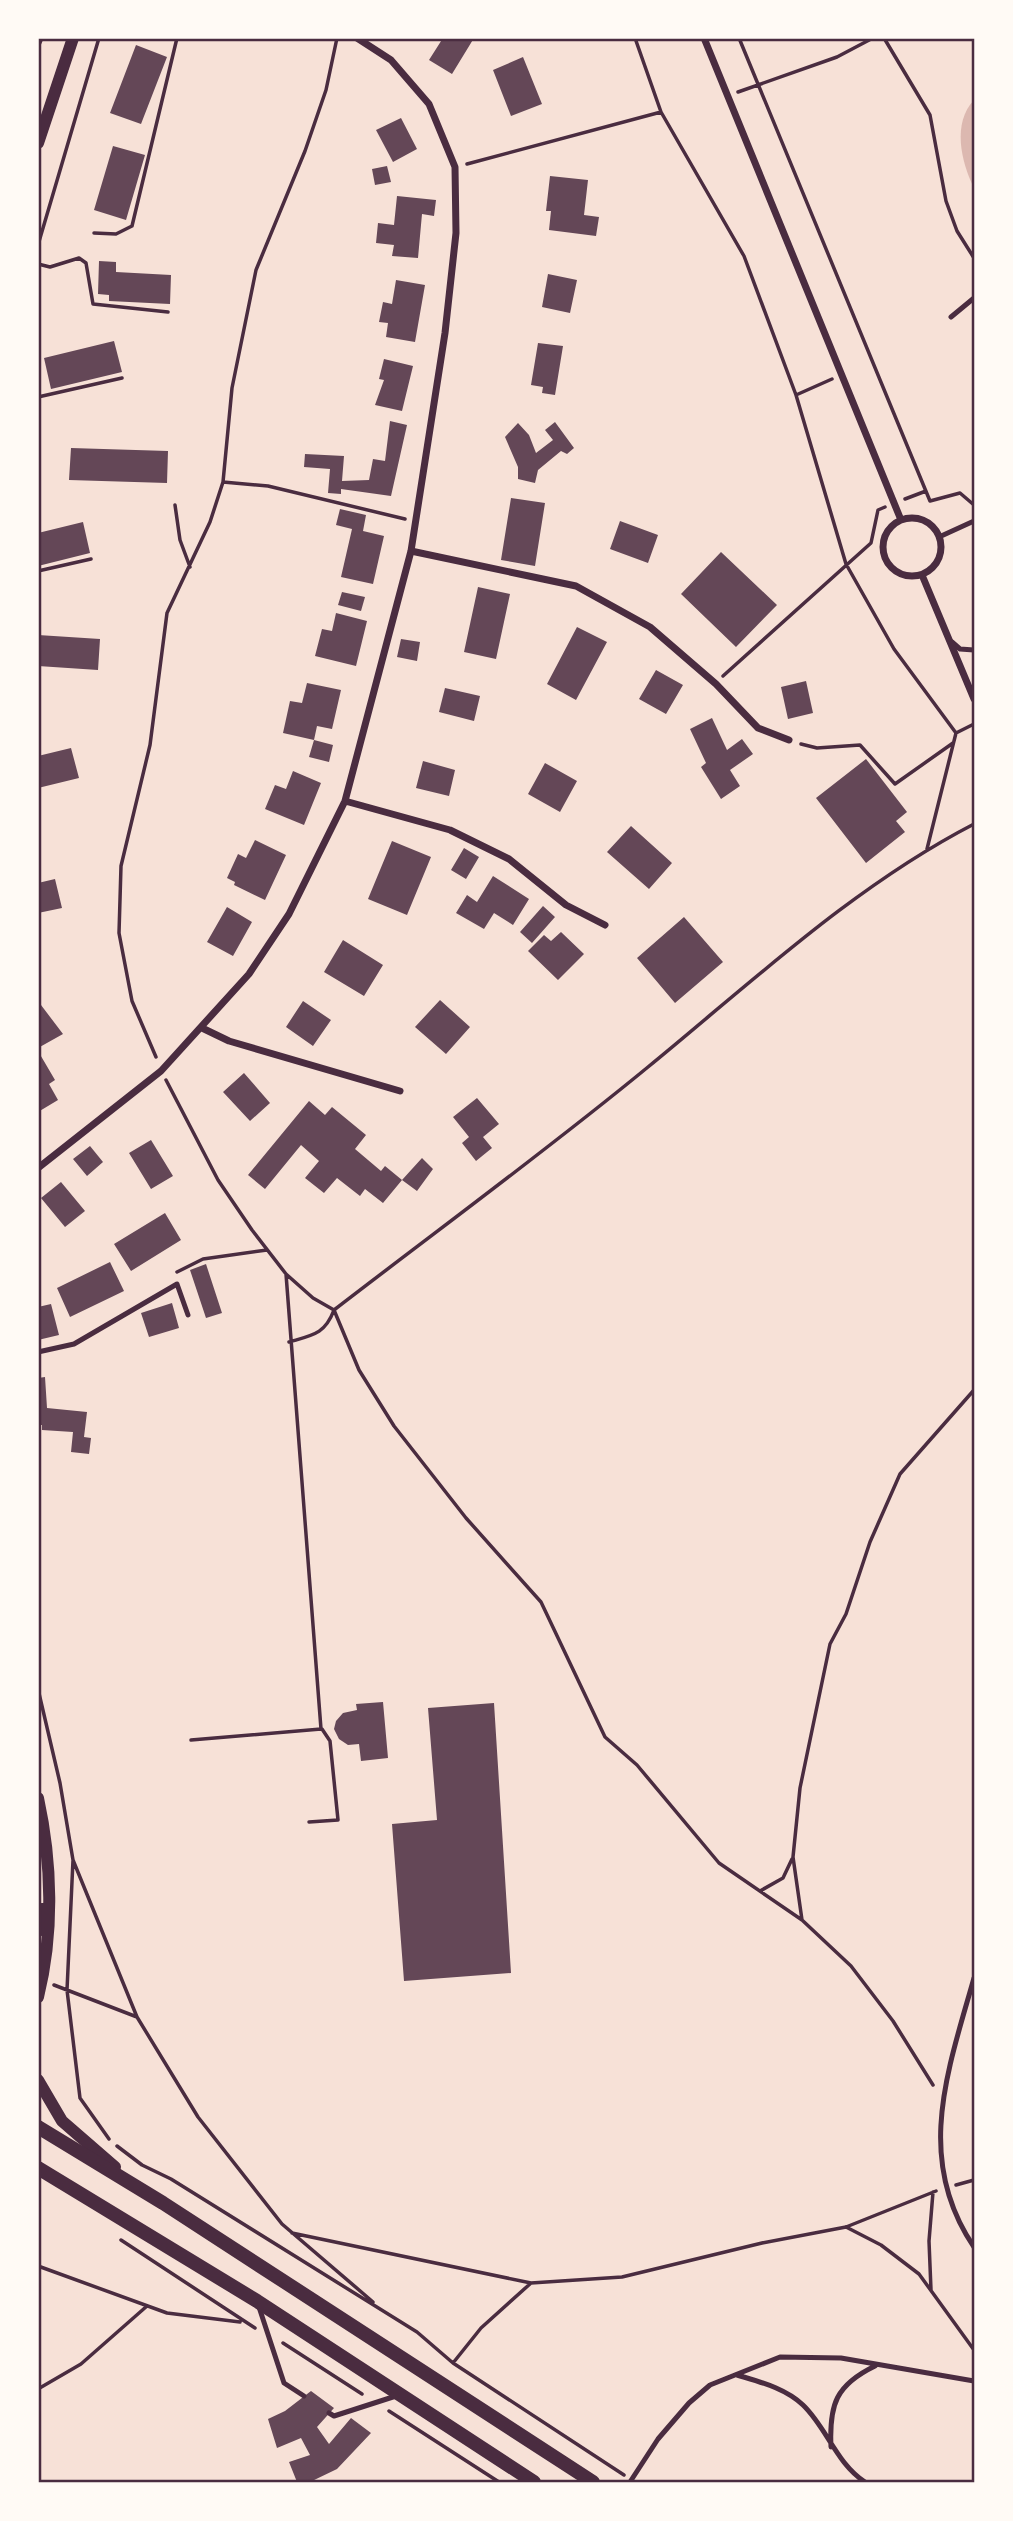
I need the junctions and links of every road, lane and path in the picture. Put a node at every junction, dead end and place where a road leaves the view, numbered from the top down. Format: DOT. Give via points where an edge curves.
graph roads {
  1 [pos="42,38"];
  2 [pos="73,38"];
  3 [pos="99,38"];
  4 [pos="177,38"];
  5 [pos="337,38"];
  6 [pos="357,38"];
  7 [pos="635,38"];
  8 [pos="704,38"];
  9 [pos="739,38"];
  10 [pos="873,38"];
  11 [pos="884,38"];
  12 [pos="38,47"];
  13 [pos="759,84"];
  14 [pos="730,94"];
  15 [pos="661,112"];
  16 [pos="38,143"];
  17 [pos="455,167"];
  18 [pos="94,233"];
  19 [pos="38,245"];
  20 [pos="975,258"];
  21 [pos="38,264"];
  22 [pos="975,298"];
  23 [pos="168,312"];
  24 [pos="951,317"];
  25 [pos="843,375"];
  26 [pos="122,378"];
  27 [pos="796,395"];
  28 [pos="38,397"];
  29 [pos="223,482"];
  30 [pos="926,491"];
  31 [pos="894,503"];
  32 [pos="175,505"];
  33 [pos="975,505"];
  34 [pos="901,520"];
  35 [pos="975,521"];
  36 [pos="415,522"];
  37 [pos="939,537"];
  38 [pos="411,551"];
  39 [pos="91,559"];
  40 [pos="846,564"];
  41 [pos="190,568"];
  42 [pos="38,571"];
  43 [pos="922,575"];
  44 [pos="949,640"];
  45 [pos="975,650"];
  46 [pos="716,684"];
  47 [pos="975,699"];
  48 [pos="975,724"];
  49 [pos="956,733"];
  50 [pos="789,740"];
  51 [pos="953,743"];
  52 [pos="345,801"];
  53 [pos="975,824"];
  54 [pos="927,849"];
  55 [pos="605,925"];
  56 [pos="202,1028"];
  57 [pos="161,1071"];
  58 [pos="400,1091"];
  59 [pos="38,1168"];
  60 [pos="267,1250"];
  61 [pos="286,1274"];
  62 [pos="177,1284"];
  63 [pos="334,1310"];
  64 [pos="188,1315"];
  65 [pos="289,1342"];
  66 [pos="38,1352"];
  67 [pos="975,1390"];
  68 [pos="38,1689"];
  69 [pos="321,1729"];
  70 [pos="191,1741"];
  71 [pos="38,1798"];
  72 [pos="309,1822"];
  73 [pos="47,1853"];
  74 [pos="793,1857"];
  75 [pos="73,1860"];
  76 [pos="760,1891"];
  77 [pos="802,1920"];
  78 [pos="38,1931"];
  79 [pos="975,1978"];
  80 [pos="67,1990"];
  81 [pos="39,1998"];
  82 [pos="137,2017"];
  83 [pos="38,2080"];
  84 [pos="941,2105"];
  85 [pos="38,2127"];
  86 [pos="38,2168"];
  87 [pos="934,2181"];
  88 [pos="946,2188"];
  89 [pos="933,2192"];
  90 [pos="163,2203"];
  91 [pos="846,2227"];
  92 [pos="292,2233"];
  93 [pos="117,2237"];
  94 [pos="975,2247"];
  95 [pos="38,2266"];
  96 [pos="531,2283"];
  97 [pos="931,2292"];
  98 [pos="257,2301"];
  99 [pos="147,2306"];
  100 [pos="382,2310"];
  101 [pos="975,2350"];
  102 [pos="453,2363"];
  103 [pos="875,2366"];
  104 [pos="737,2375"];
  105 [pos="975,2381"];
  106 [pos="38,2389"];
  107 [pos="398,2395"];
  108 [pos="304,2396"];
  109 [pos="330,2413"];
  110 [pos="831,2447"];
  111 [pos="631,2481"];
  112 [pos="534,2483"];
  113 [pos="593,2483"];
  114 [pos="865,2483"];
  1 -- 12 [label="path"];
  2 -- 16 [label="street"];
  3 -- 19 [label="path"];
  4 -- 18 [label="path" via="132,226 116,234"];
  5 -- 29 [label="path" via="306,150 256,270 232,388"];
  6 -- 17 [label="street" via="391,60 429,104"];
  7 -- 15 [label="path"];
  8 -- 14 [label="street"];
  9 -- 13 [label="path"];
  10 -- 13 [label="path" via="837,57"];
  11 -- 20 [label="path" via="929,115 946,201 957,232"];
  13 -- 14 [label="path"];
  13 -- 30 [label="path"];
  14 -- 25 [label="street"];
  15 -- 17 [label="path"];
  15 -- 27 [label="path" via="744,256"];
  17 -- 36 [label="street" via="456,233 445,333"];
  21 -- 23 [label="path" via="50,267 79,258 86,263 93,304"];
  22 -- 24 [label="lane"];
  25 -- 27 [label="path"];
  25 -- 31 [label="street"];
  26 -- 28 [label="path"];
  27 -- 40 [label="path"];
  29 -- 36 [label="path" via="268,486"];
  29 -- 41 [label="path"];
  30 -- 31 [label="path"];
  30 -- 33 [label="path" via="930,501 960,493"];
  31 -- 34 [label="street"];
  31 -- 40 [label="path" via="878,510 871,543"];
  32 -- 41 [label="path"];
  34 -- 37 [label="street" via="923,520"];
  34 -- 43 [label="street" via="884,535 884,558 900,575"];
  35 -- 37 [label="lane"];
  36 -- 38 [label="street"];
  37 -- 43 [label="street" via="939,559"];
  38 -- 46 [label="street" via="576,586 650,627"];
  38 -- 52 [label="street"];
  39 -- 42 [label="path"];
  40 -- 46 [label="path"];
  40 -- 49 [label="path" via="894,649"];
  41 -- 57 [label="path" via="167,613 150,745 121,866 119,933 132,1001"];
  43 -- 44 [label="street"];
  44 -- 45 [label="lane" via="960,649"];
  44 -- 47 [label="street"];
  46 -- 50 [label="street" via="758,728"];
  48 -- 49 [label="path"];
  49 -- 51 [label="path"];
  50 -- 51 [label="path" via="817,748 860,745 895,784"];
  51 -- 54 [label="path"];
  52 -- 55 [label="street" via="450,830 509,859 566,905"];
  52 -- 56 [label="street" via="289,915 250,974"];
  53 -- 54 [label="path"];
  54 -- 63 [label="path" via="824,923 636,1077"];
  56 -- 57 [label="street"];
  56 -- 58 [label="street" via="229,1041"];
  57 -- 59 [label="street"];
  57 -- 60 [label="path" via="218,1180"];
  60 -- 61 [label="path"];
  60 -- 62 [label="path" via="202,1259 170,1276"];
  61 -- 63 [label="path"];
  61 -- 65 [label="path"];
  62 -- 64 [label="lane"];
  62 -- 66 [label="lane" via="74,1344"];
  63 -- 65 [label="path" via="328,1325"];
  63 -- 76 [label="path" via="359,1370 394,1426 541,1602 605,1737 637,1765 719,1863"];
  65 -- 69 [label="path"];
  67 -- 74 [label="path" via="900,1474 830,1644 800,1788"];
  68 -- 75 [label="path"];
  69 -- 70 [label="path"];
  69 -- 72 [label="path" via="330,1741 338,1820"];
  71 -- 73 [label="street"];
  73 -- 78 [label="street"];
  73 -- 81 [label="street" via="48,1936"];
  74 -- 76 [label="path" via="783,1878"];
  74 -- 77 [label="path"];
  75 -- 80 [label="path"];
  75 -- 82 [label="path"];
  76 -- 77 [label="path"];
  77 -- 84 [label="path" via="860,1977 932,2082"];
  79 -- 84 [label="lane"];
  80 -- 82 [label="path"];
  80 -- 100 [label="path" via="80,2098 110,2141"];
  82 -- 92 [label="path" via="198,2117"];
  83 -- 90 [label="street" via="62,2121"];
  84 -- 88 [label="lane" via="939,2146"];
  85 -- 90 [label="main road"];
  86 -- 98 [label="main road"];
  87 -- 89 [label="path"];
  88 -- 89 [label="path"];
  88 -- 94 [label="lane"];
  89 -- 91 [label="path"];
  89 -- 97 [label="path"];
  90 -- 113 [label="main road"];
  91 -- 96 [label="path" via="622,2277"];
  91 -- 97 [label="path" via="881,2245"];
  92 -- 96 [label="path"];
  92 -- 100 [label="path"];
  93 -- 99 [label="path" via="242,2322 194,2318"];
  95 -- 99 [label="path"];
  96 -- 102 [label="path" via="481,2328"];
  97 -- 101 [label="path"];
  98 -- 107 [label="main road"];
  98 -- 108 [label="lane" via="284,2383"];
  99 -- 106 [label="path" via="81,2364"];
  100 -- 102 [label="path"];
  102 -- 111 [label="path"];
  103 -- 104 [label="lane" via="841,2358 780,2357"];
  103 -- 105 [label="lane"];
  103 -- 110 [label="lane" via="858,2374 836,2395"];
  104 -- 110 [label="lane" via="775,2386 803,2405"];
  104 -- 111 [label="lane" via="710,2385 689,2403"];
  107 -- 109 [label="lane" via="334,2416"];
  107 -- 112 [label="main road"];
  110 -- 114 [label="lane"];
}
